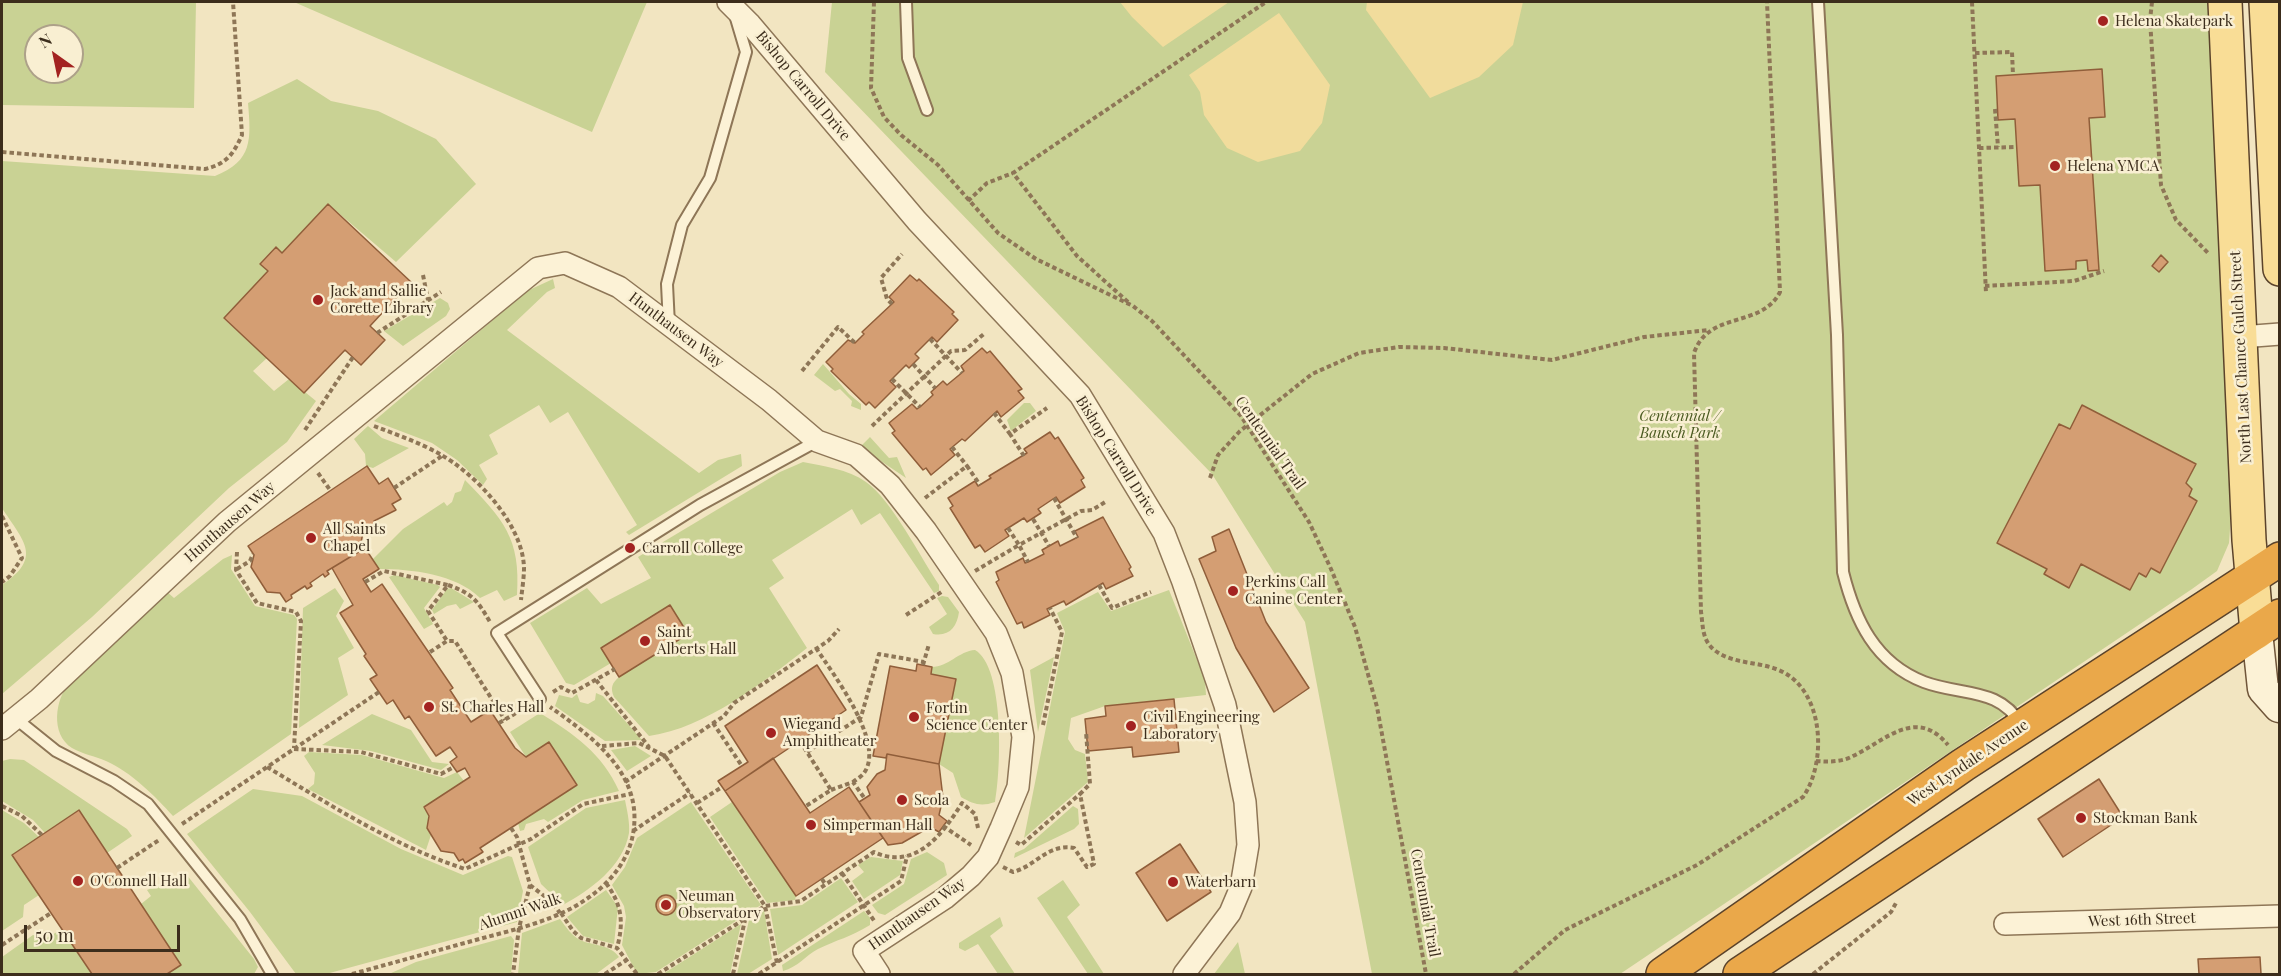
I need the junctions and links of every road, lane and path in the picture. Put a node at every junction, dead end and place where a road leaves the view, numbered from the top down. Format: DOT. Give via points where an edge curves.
graph roads {
  1 [pos="233,2"];
  2 [pos="874,2"];
  3 [pos="906,2"];
  4 [pos="1266,2"];
  5 [pos="1767,2"];
  6 [pos="1818,2"];
  7 [pos="1972,2"];
  8 [pos="2152,2"];
  9 [pos="2225,2"];
  10 [pos="2266,2"];
  11 [pos="730,4"];
  12 [pos="1975,53"];
  13 [pos="2013,75"];
  14 [pos="1995,109"];
  15 [pos="927,110"];
  16 [pos="1998,147"];
  17 [pos="2016,147"];
  18 [pos="1979,148"];
  19 [pos="2,152"];
  20 [pos="1013,173"];
  21 [pos="968,201"];
  22 [pos="902,254"];
  23 [pos="2215,263"];
  24 [pos="2280,269"];
  25 [pos="2104,271"];
  26 [pos="423,275"];
  27 [pos="1985,286"];
  28 [pos="441,292"];
  29 [pos="1986,292"];
  30 [pos="429,300"];
  31 [pos="892,304"];
  32 [pos="1132,306"];
  33 [pos="669,325"];
  34 [pos="1710,330"];
  35 [pos="378,333"];
  36 [pos="985,333"];
  37 [pos="2280,334"];
  38 [pos="2241,337"];
  39 [pos="930,339"];
  40 [pos="855,343"];
  41 [pos="947,355"];
  42 [pos="353,357"];
  43 [pos="913,364"];
  44 [pos="801,371"];
  45 [pos="962,373"];
  46 [pos="925,376"];
  47 [pos="892,379"];
  48 [pos="935,388"];
  49 [pos="907,392"];
  50 [pos="920,407"];
  51 [pos="1047,408"];
  52 [pos="994,413"];
  53 [pos="372,424"];
  54 [pos="1247,425"];
  55 [pos="872,426"];
  56 [pos="1010,434"];
  57 [pos="300,439"];
  58 [pos="817,441"];
  59 [pos="952,447"];
  60 [pos="442,456"];
  61 [pos="1024,456"];
  62 [pos="967,466"];
  63 [pos="1210,478"];
  64 [pos="980,485"];
  65 [pos="394,488"];
  66 [pos="1054,498"];
  67 [pos="924,499"];
  68 [pos="1107,501"];
  69 [pos="2,516"];
  70 [pos="1067,518"];
  71 [pos="1033,519"];
  72 [pos="8,526"];
  73 [pos="1008,528"];
  74 [pos="2,531"];
  75 [pos="1041,533"];
  76 [pos="1077,537"];
  77 [pos="1019,545"];
  78 [pos="1049,546"];
  79 [pos="237,552"];
  80 [pos="253,554"];
  81 [pos="1028,562"];
  82 [pos="2266,567"];
  83 [pos="236,570"];
  84 [pos="974,571"];
  85 [pos="2,582"];
  86 [pos="365,582"];
  87 [pos="448,585"];
  88 [pos="1099,585"];
  89 [pos="943,591"];
  90 [pos="1151,592"];
  91 [pos="1050,608"];
  92 [pos="906,615"];
  93 [pos="519,619"];
  94 [pos="2268,624"];
  95 [pos="839,629"];
  96 [pos="497,633"];
  97 [pos="447,641"];
  98 [pos="929,644"];
  99 [pos="816,648"];
  100 [pos="430,652"];
  101 [pos="615,669"];
  102 [pos="596,680"];
  103 [pos="379,692"];
  104 [pos="540,699"];
  105 [pos="2279,706"];
  106 [pos="861,717"];
  107 [pos="2280,718"];
  108 [pos="505,720"];
  109 [pos="499,723"];
  110 [pos="713,723"];
  111 [pos="8,724"];
  112 [pos="2021,727"];
  113 [pos="1042,729"];
  114 [pos="1086,732"];
  115 [pos="800,741"];
  116 [pos="602,746"];
  117 [pos="650,748"];
  118 [pos="294,749"];
  119 [pos="1953,751"];
  120 [pos="807,752"];
  121 [pos="665,756"];
  122 [pos="1816,761"];
  123 [pos="742,766"];
  124 [pos="267,767"];
  125 [pos="454,767"];
  126 [pos="625,782"];
  127 [pos="854,782"];
  128 [pos="722,787"];
  129 [pos="831,790"];
  130 [pos="690,793"];
  131 [pos="630,794"];
  132 [pos="1080,794"];
  133 [pos="865,799"];
  134 [pos="697,803"];
  135 [pos="2,806"];
  136 [pos="806,806"];
  137 [pos="945,827"];
  138 [pos="511,828"];
  139 [pos="633,831"];
  140 [pos="171,832"];
  141 [pos="42,835"];
  142 [pos="1016,842"];
  143 [pos="969,843"];
  144 [pos="518,844"];
  145 [pos="974,848"];
  146 [pos="143,850"];
  147 [pos="907,856"];
  148 [pos="999,865"];
  149 [pos="117,868"];
  150 [pos="842,873"];
  151 [pos="822,879"];
  152 [pos="606,883"];
  153 [pos="825,884"];
  154 [pos="530,885"];
  155 [pos="1901,894"];
  156 [pos="864,905"];
  157 [pos="765,906"];
  158 [pos="51,913"];
  159 [pos="561,913"];
  160 [pos="2280,916"];
  161 [pos="745,919"];
  162 [pos="875,922"];
  163 [pos="2005,924"];
  164 [pos="519,928"];
  165 [pos="2,945"];
  166 [pos="617,948"];
  167 [pos="625,962"];
  168 [pos="777,963"];
  169 [pos="380,967"];
  170 [pos="272,975"];
  171 [pos="352,975"];
  172 [pos="376,975"];
  173 [pos="513,975"];
  174 [pos="605,975"];
  175 [pos="637,975"];
  176 [pos="658,975"];
  177 [pos="733,975"];
  178 [pos="759,975"];
  179 [pos="879,975"];
  180 [pos="1184,975"];
  181 [pos="1426,975"];
  182 [pos="1514,975"];
  183 [pos="1663,975"];
  184 [pos="1740,975"];
  185 [pos="1813,975"];
  1 -- 19 [label="path" via="242,135 222,165 205,169"];
  2 -- 21 [label="path, Centennial Trail" via="870,60 875,100 884,117 938,165"];
  3 -- 15 [label="lane" via="908,58"];
  4 -- 20 [label="path"];
  5 -- 34 [label="path" via="1780,292 1775,302 1752,315"];
  6 -- 112 [label="lane" via="1837,335 1843,572 1852,607 1872,645 1900,667 1923,681 1995,698 2013,711"];
  7 -- 12 [label="path"];
  8 -- 23 [label="path" via="2162,185 2176,220"];
  9 -- 38 [label="main road, North Last Chance Gulch Street"];
  10 -- 24 [label="main road"];
  11 -- 33 [label="lane" via="746,52 710,178 682,225 667,284"];
  11 -- 180 [label="street, Bishop Carroll Drive" via="917,221 1080,395 1164,533 1224,705 1245,802 1248,845 1241,887 1230,913"];
  12 -- 13 [label="path" via="2012,52"];
  12 -- 18 [label="path"];
  14 -- 16 [label="path"];
  16 -- 17 [label="path"];
  16 -- 18 [label="path"];
  18 -- 27 [label="path"];
  20 -- 21 [label="path" via="987,183"];
  20 -- 32 [label="path" via="1077,256"];
  21 -- 32 [label="path, Centennial Trail" via="998,232 1036,259"];
  22 -- 31 [label="path" via="882,278"];
  25 -- 27 [label="path" via="2074,281"];
  26 -- 30 [label="path"];
  27 -- 29 [label="path"];
  28 -- 30 [label="path"];
  30 -- 35 [label="path"];
  32 -- 54 [label="path, Centennial Trail" via="1181,349"];
  33 -- 58 [label="street, Hunthausen Way" via="770,400"];
  33 -- 111 [label="street, Hunthausen Way" via="619,287 590,273 565,263 538,268 226,522"];
  34 -- 54 [label="path" via="1644,337 1552,360 1433,348 1359,352 1312,374"];
  34 -- 122 [label="path" via="1699,339 1694,353 1704,636 1713,648 1728,657 1792,677 1811,705 1818,736"];
  36 -- 41 [label="path" via="965,350"];
  37 -- 38 [label="street"];
  38 -- 82 [label="main road, North Last Chance Gulch Street"];
  39 -- 41 [label="path"];
  40 -- 44 [label="path" via="837,327"];
  41 -- 45 [label="path"];
  41 -- 46 [label="path"];
  42 -- 57 [label="path"];
  43 -- 46 [label="path"];
  46 -- 48 [label="path"];
  46 -- 49 [label="path"];
  47 -- 49 [label="path"];
  49 -- 50 [label="path"];
  49 -- 55 [label="path"];
  51 -- 56 [label="path"];
  52 -- 56 [label="path"];
  53 -- 60 [label="path"];
  54 -- 63 [label="path" via="1223,448"];
  54 -- 181 [label="path, Centennial Trail" via="1308,522 1354,627 1377,707"];
  56 -- 61 [label="path"];
  58 -- 93 [label="lane" via="700,505"];
  58 -- 179 [label="street, Hunthausen Way" via="856,455 890,485 950,565 996,633 1012,673 1023,737 1018,787 988,856 945,898 864,951"];
  59 -- 62 [label="path"];
  60 -- 65 [label="path"];
  60 -- 93 [label="path" via="495,502 515,532 524,566"];
  62 -- 64 [label="path"];
  62 -- 67 [label="path"];
  66 -- 70 [label="path"];
  68 -- 70 [label="path"];
  69 -- 72 [label="path"];
  70 -- 75 [label="path"];
  70 -- 76 [label="path"];
  71 -- 75 [label="path"];
  72 -- 74 [label="path"];
  72 -- 85 [label="path" via="22,558"];
  73 -- 77 [label="path"];
  75 -- 77 [label="path"];
  75 -- 78 [label="path"];
  77 -- 81 [label="path"];
  77 -- 84 [label="path"];
  79 -- 83 [label="path"];
  80 -- 83 [label="path" via="250,561"];
  82 -- 94 [label="main road, North Last Chance Gulch Street"];
  82 -- 112 [label="highway, West Lyndale Avenue"];
  83 -- 118 [label="path" via="258,603 296,612 301,621"];
  86 -- 87 [label="path" via="384,571"];
  87 -- 96 [label="path" via="477,600"];
  87 -- 97 [label="path" via="428,611"];
  88 -- 90 [label="path" via="1112,608"];
  89 -- 92 [label="path"];
  91 -- 113 [label="path" via="1062,632"];
  93 -- 96 [label="lane"];
  94 -- 105 [label="main road, North Last Chance Gulch Street" via="2263,690"];
  94 -- 184 [label="highway"];
  95 -- 99 [label="path"];
  96 -- 104 [label="lane"];
  97 -- 100 [label="path"];
  97 -- 108 [label="path" via="455,640"];
  98 -- 106 [label="path" via="924,664 879,654"];
  99 -- 106 [label="path"];
  99 -- 110 [label="path" via="734,703"];
  101 -- 102 [label="path"];
  102 -- 104 [label="path" via="572,693 561,687"];
  102 -- 117 [label="path"];
  103 -- 118 [label="path"];
  104 -- 108 [label="path"];
  104 -- 116 [label="path, Alumni Walk"];
  105 -- 107 [label="main road, North Last Chance Gulch Street"];
  106 -- 120 [label="path"];
  106 -- 127 [label="path" via="868,755 865,772"];
  108 -- 109 [label="path"];
  110 -- 121 [label="path"];
  110 -- 123 [label="path"];
  111 -- 140 [label="lane" via="114,781 148,804"];
  112 -- 183 [label="highway, West Lyndale Avenue"];
  114 -- 132 [label="path" via="1090,784"];
  115 -- 120 [label="path"];
  116 -- 117 [label="path" via="639,743"];
  116 -- 126 [label="path, Alumni Walk"];
  117 -- 121 [label="path"];
  118 -- 124 [label="path"];
  118 -- 125 [label="path" via="361,752 441,774"];
  119 -- 122 [label="path" via="1946,742 1921,728 1905,728 1851,758"];
  120 -- 129 [label="path"];
  121 -- 126 [label="path"];
  121 -- 130 [label="path"];
  122 -- 182 [label="path" via="1803,797 1697,865 1565,930"];
  124 -- 140 [label="path"];
  124 -- 144 [label="path" via="379,835 465,869"];
  126 -- 131 [label="path, Alumni Walk"];
  127 -- 129 [label="path"];
  127 -- 133 [label="path"];
  128 -- 134 [label="path"];
  129 -- 136 [label="path"];
  130 -- 134 [label="path"];
  130 -- 139 [label="path"];
  131 -- 139 [label="path, Alumni Walk" via="635,818"];
  131 -- 144 [label="path" via="583,804"];
  132 -- 142 [label="path" via="1021,845"];
  132 -- 148 [label="path" via="1094,864 1088,867 1074,848 1064,846 1053,848 1020,870 1013,872"];
  134 -- 157 [label="path"];
  135 -- 141 [label="path" via="22,816"];
  137 -- 143 [label="path"];
  137 -- 143 [label="path" via="962,803 970,808 978,830"];
  137 -- 147 [label="path" via="927,848"];
  138 -- 144 [label="path"];
  139 -- 152 [label="path, Alumni Walk" via="627,853"];
  140 -- 170 [label="lane" via="240,919"];
  143 -- 145 [label="path"];
  144 -- 154 [label="path"];
  146 -- 149 [label="path"];
  147 -- 150 [label="path" via="892,858 874,852"];
  147 -- 156 [label="path" via="901,881"];
  150 -- 153 [label="path"];
  150 -- 156 [label="path"];
  151 -- 153 [label="path"];
  152 -- 159 [label="path, Alumni Walk"];
  152 -- 166 [label="path" via="621,910"];
  153 -- 157 [label="path" via="801,901"];
  154 -- 159 [label="path"];
  154 -- 164 [label="path"];
  155 -- 185 [label="path" via="1891,912"];
  156 -- 162 [label="path"];
  156 -- 168 [label="path"];
  157 -- 161 [label="path"];
  157 -- 168 [label="path"];
  158 -- 165 [label="path"];
  159 -- 164 [label="path, Alumni Walk"];
  159 -- 166 [label="path" via="581,938"];
  160 -- 163 [label="street, West 16th Street"];
  161 -- 176 [label="path"];
  161 -- 177 [label="path"];
  164 -- 169 [label="path, Alumni Walk"];
  164 -- 173 [label="path"];
  166 -- 167 [label="path"];
  167 -- 174 [label="path"];
  167 -- 175 [label="path"];
  168 -- 178 [label="path"];
  169 -- 171 [label="path, Alumni Walk"];
  169 -- 172 [label="path"];
}
